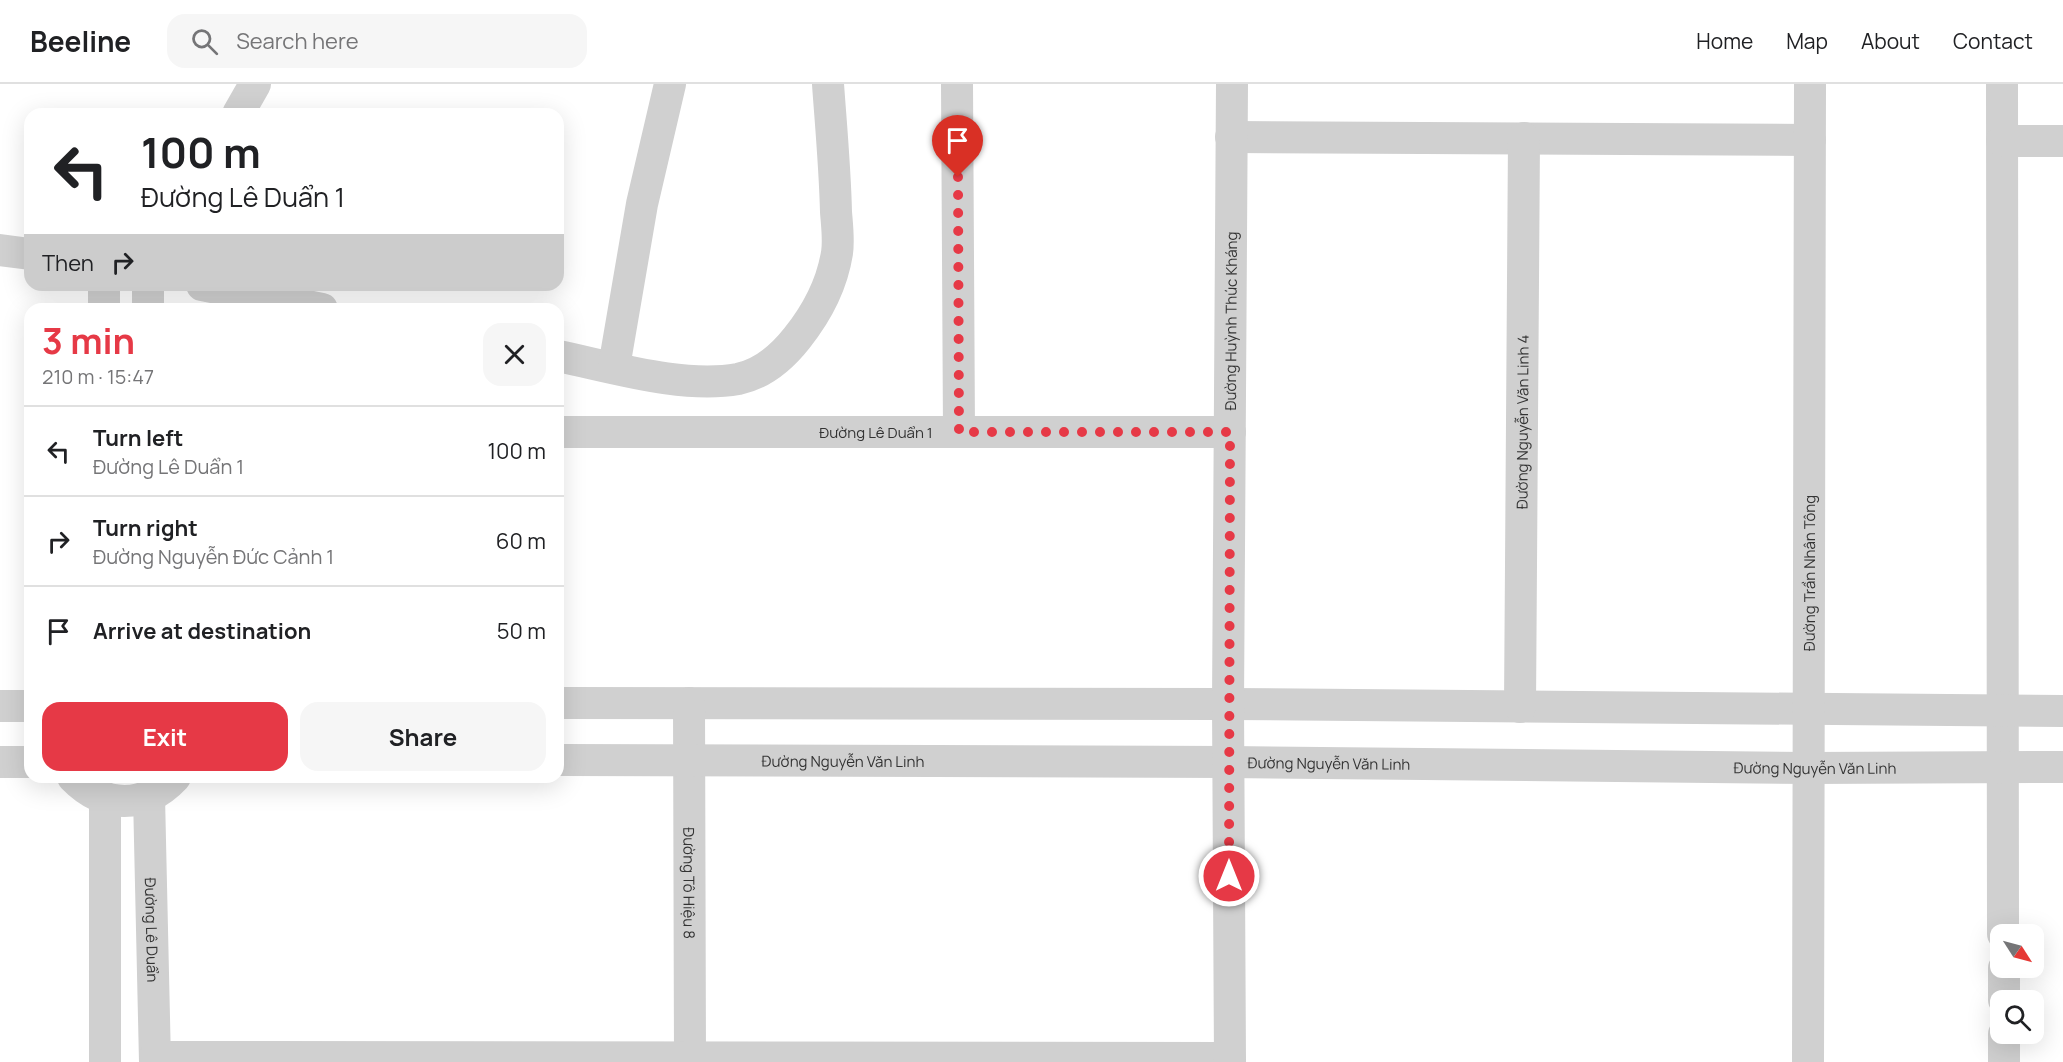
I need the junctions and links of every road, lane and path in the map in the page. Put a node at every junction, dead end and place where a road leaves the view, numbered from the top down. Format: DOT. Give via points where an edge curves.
graph roads {
  1 [pos="255,84"];
  2 [pos="670,84"];
  3 [pos="828,84"];
  4 [pos="957,84"];
  5 [pos="1232,84"];
  6 [pos="1810,84"];
  7 [pos="2002,84"];
  8 [pos="241,108"];
  9 [pos="1231,137"];
  10 [pos="1524,138"];
  11 [pos="1810,140"];
  12 [pos="2002,141"];
  13 [pos="2063,141"];
  14 [pos="0,250"];
  15 [pos="24,253"];
  16 [pos="232,291"];
  17 [pos="292,303"];
  18 [pos="564,357"];
  19 [pos="614,367"];
  20 [pos="564,432"];
  21 [pos="959,432"];
  22 [pos="1230,432"];
  23 [pos="689,703"];
  24 [pos="564,704"];
  25 [pos="1228,704"];
  26 [pos="0,706"];
  27 [pos="24,706"];
  28 [pos="1520,707"];
  29 [pos="1809,710"];
  30 [pos="2003,711"];
  31 [pos="2063,711"];
  32 [pos="564,760"];
  33 [pos="689,761"];
  34 [pos="0,762"];
  35 [pos="24,762"];
  36 [pos="1229,762"];
  37 [pos="2003,767"];
  38 [pos="2063,767"];
  39 [pos="1809,768"];
  40 [pos="80,783"];
  41 [pos="170,783"];
  42 [pos="149,796"];
  43 [pos="105,798"];
  44 [pos="2003,924"];
  45 [pos="2004,1044"];
  46 [pos="155,1059"];
  47 [pos="690,1060"];
  48 [pos="1230,1060"];
  49 [pos="105,1062"];
  50 [pos="1808,1062"];
  51 [pos="2004,1062"];
  1 -- 8 [label="street"];
  2 -- 19 [label="street" via="642,204"];
  3 -- 19 [label="street" via="837,251 828,288 810,322 766,368 740,378 664,378"];
  4 -- 21 [label="street"];
  5 -- 9 [label="street, Đường Huỳnh Thúc Kháng"];
  6 -- 11 [label="street, Đường Trần Nhân Tông"];
  7 -- 12 [label="street"];
  9 -- 10 [label="street"];
  9 -- 22 [label="street, Đường Huỳnh Thúc Kháng"];
  10 -- 11 [label="street"];
  10 -- 28 [label="street, Đường Nguyễn Văn Linh 4"];
  11 -- 29 [label="street, Đường Trần Nhân Tông"];
  12 -- 13 [label="street"];
  12 -- 30 [label="street"];
  14 -- 15 [label="street"];
  16 -- 17 [label="street"];
  18 -- 19 [label="street"];
  20 -- 21 [label="street, Đường Lê Duẩn 1"];
  21 -- 22 [label="street, Đường Lê Duẩn 1"];
  22 -- 25 [label="street, Đường Huỳnh Thúc Kháng"];
  23 -- 24 [label="street"];
  23 -- 25 [label="street"];
  23 -- 33 [label="street, Đường Tô Hiệu 8"];
  25 -- 28 [label="street"];
  25 -- 36 [label="street, Đường Huỳnh Thúc Kháng"];
  26 -- 27 [label="street"];
  28 -- 29 [label="street"];
  29 -- 30 [label="street"];
  29 -- 39 [label="street, Đường Trần Nhân Tông"];
  30 -- 31 [label="street"];
  30 -- 37 [label="street"];
  32 -- 33 [label="street, Đường Nguyễn Văn Linh"];
  33 -- 36 [label="street, Đường Nguyễn Văn Linh"];
  33 -- 47 [label="street, Đường Tô Hiệu 8"];
  34 -- 35 [label="street"];
  36 -- 39 [label="street, Đường Nguyễn Văn Linh"];
  36 -- 48 [label="street, Đường Huỳnh Thúc Kháng"];
  37 -- 38 [label="street, Đường Nguyễn Văn Linh"];
  37 -- 39 [label="street, Đường Nguyễn Văn Linh"];
  37 -- 44 [label="street"];
  39 -- 50 [label="street, Đường Trần Nhân Tông"];
  40 -- 43 [label="street"];
  41 -- 42 [label="street"];
  42 -- 43 [label="street" via="135,801"];
  42 -- 46 [label="street, Đường Lê Duẩn"];
  43 -- 49 [label="street"];
  45 -- 51 [label="street"];
  46 -- 47 [label="street"];
  47 -- 48 [label="street"];
}
